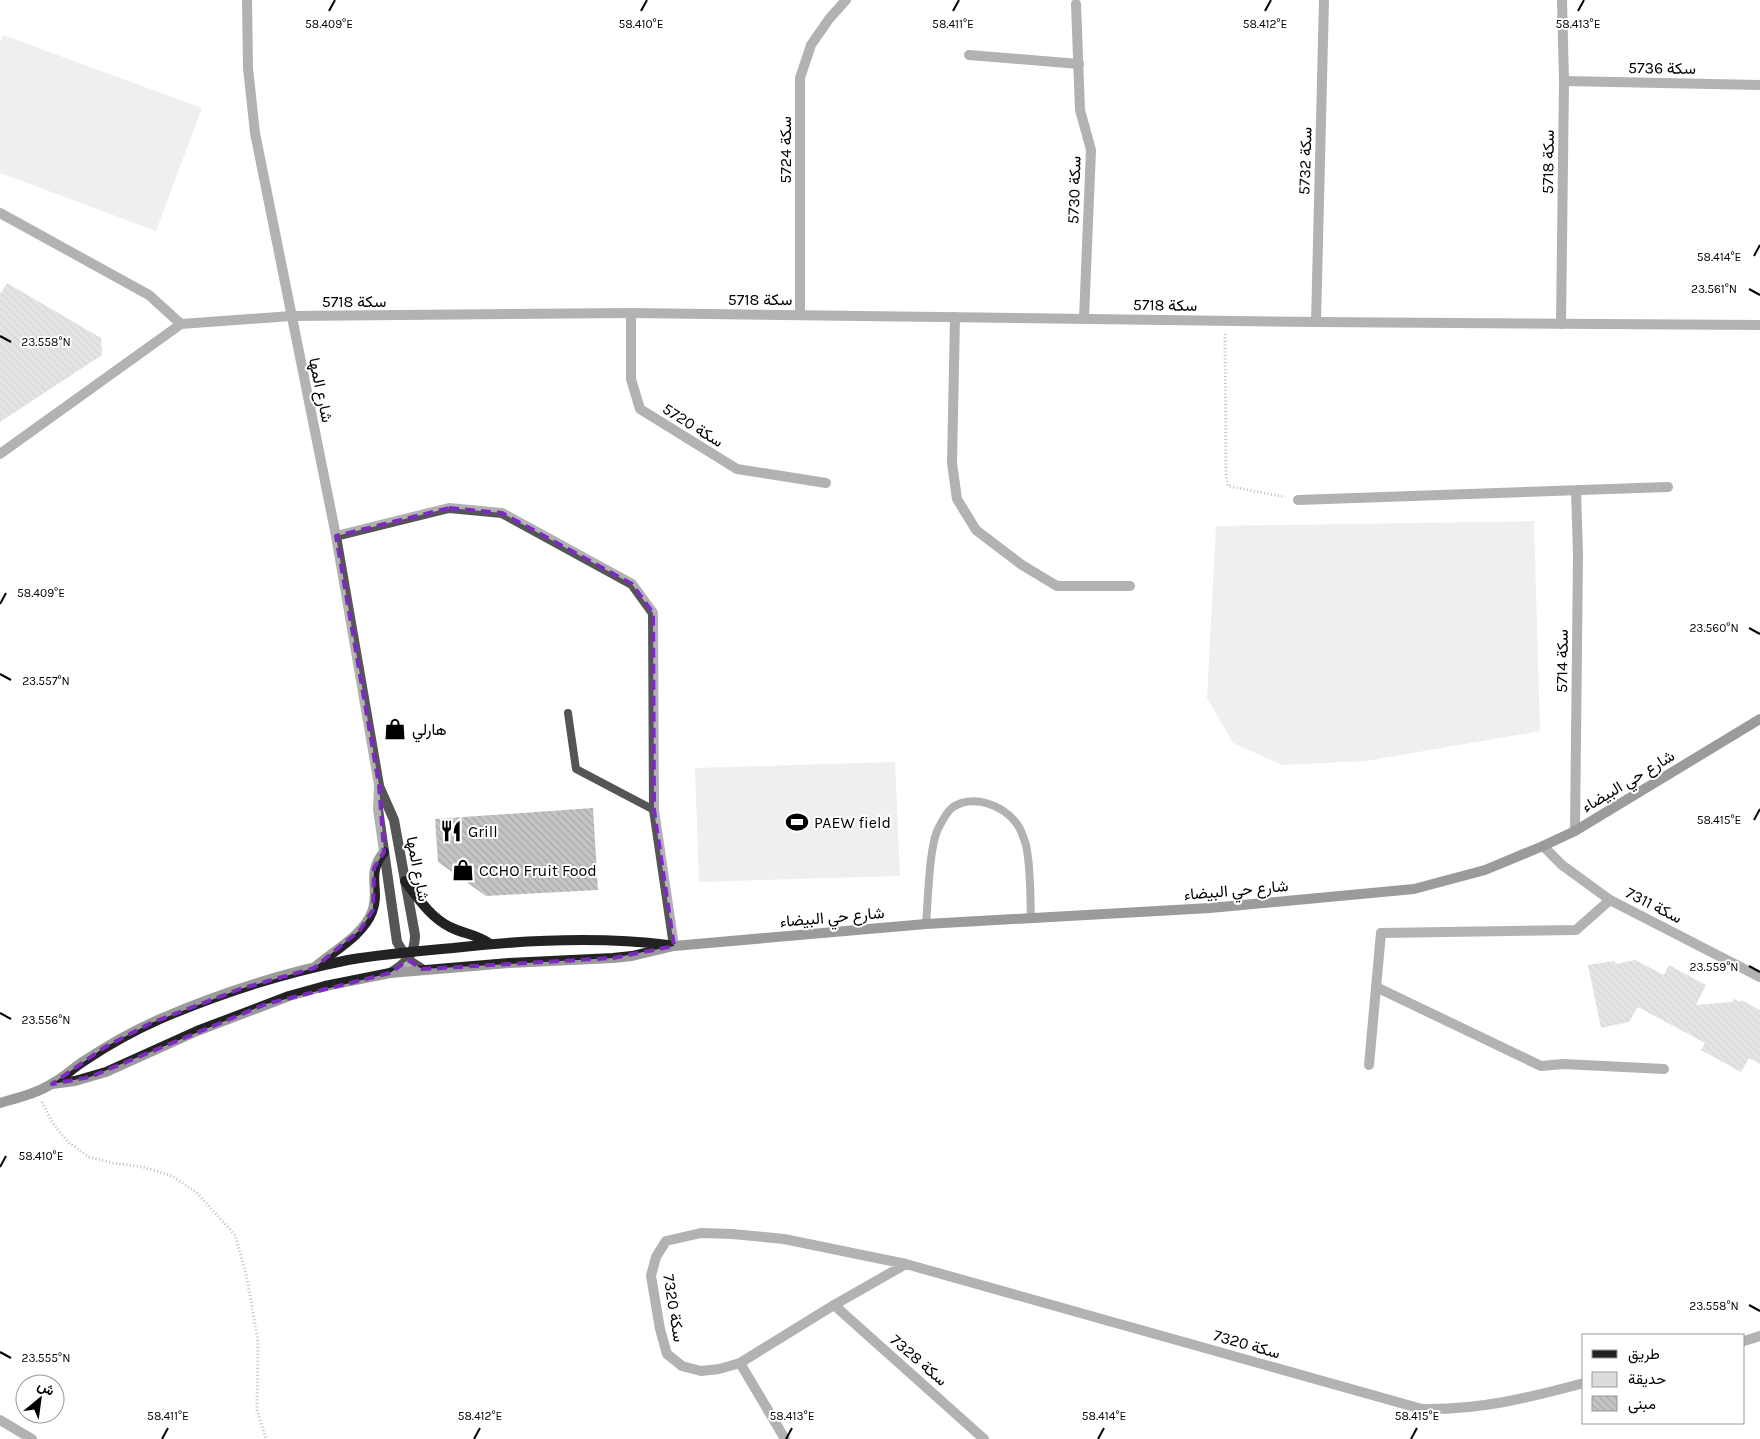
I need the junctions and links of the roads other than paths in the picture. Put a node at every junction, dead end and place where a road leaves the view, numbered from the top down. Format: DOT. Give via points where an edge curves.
graph roads {
  1 [pos="247,0"];
  2 [pos="846,0"];
  3 [pos="1324,0"];
  4 [pos="1562,0"];
  5 [pos="1076,4"];
  6 [pos="969,55"];
  7 [pos="1079,64"];
  8 [pos="1564,81"];
  9 [pos="1760,85"];
  10 [pos="0,213"];
  11 [pos="631,313"];
  12 [pos="800,314"];
  13 [pos="290,316"];
  14 [pos="955,317"];
  15 [pos="1084,318"];
  16 [pos="1316,322"];
  17 [pos="181,324"];
  18 [pos="1561,324"];
  19 [pos="1760,325"];
  20 [pos="0,454"];
  21 [pos="826,483"];
  22 [pos="1668,487"];
  23 [pos="1576,491"];
  24 [pos="1298,500"];
  25 [pos="336,536"];
  26 [pos="1130,586"];
  27 [pos="568,713"];
  28 [pos="1760,719"];
  29 [pos="379,785"];
  30 [pos="654,810"];
  31 [pos="1575,831"];
  32 [pos="1543,846"];
  33 [pos="384,852"];
  34 [pos="405,881"];
  35 [pos="1610,900"];
  36 [pos="1031,918"];
  37 [pos="926,924"];
  38 [pos="490,944"];
  39 [pos="674,946"];
  40 [pos="408,955"];
  41 [pos="314,968"];
  42 [pos="422,969"];
  43 [pos="390,973"];
  44 [pos="1760,977"];
  45 [pos="1376,986"];
  46 [pos="1369,1065"];
  47 [pos="1664,1069"];
  48 [pos="52,1084"];
  49 [pos="0,1103"];
  50 [pos="906,1264"];
  51 [pos="834,1305"];
  52 [pos="1760,1336"];
  53 [pos="1745,1341"];
  54 [pos="740,1363"];
  55 [pos="1582,1384"];
  56 [pos="0,1420"];
  57 [pos="32,1439"];
  58 [pos="785,1439"];
  59 [pos="984,1439"];
  1 -- 13 [label="street, شارع المها" via="248,68 255,133"];
  2 -- 12 [label="street, سكة 5724" via="811,44 800,78"];
  3 -- 16 [label="street, سكة 5732"];
  4 -- 8 [label="street, سكة 5718"];
  5 -- 7 [label="street, سكة 5730"];
  6 -- 7 [label="street"];
  7 -- 15 [label="street, سكة 5730" via="1080,110 1091,150"];
  8 -- 9 [label="street, سكة 5736"];
  8 -- 18 [label="street, سكة 5718"];
  10 -- 17 [label="street" via="149,295"];
  11 -- 12 [label="street, سكة 5718"];
  11 -- 13 [label="street, سكة 5718"];
  11 -- 21 [label="street, سكة 5720" via="631,379 640,409 737,469"];
  12 -- 14 [label="street, سكة 5718"];
  13 -- 17 [label="street, سكة 5718"];
  13 -- 25 [label="street, شارع المها"];
  14 -- 15 [label="street, سكة 5718"];
  14 -- 26 [label="street" via="952,463 957,499 976,530 1022,565 1057,586"];
  15 -- 16 [label="street, سكة 5718"];
  16 -- 18 [label="street, سكة 5718"];
  17 -- 20 [label="street"];
  18 -- 19 [label="street, سكة 5718"];
  22 -- 23 [label="street"];
  23 -- 24 [label="street"];
  23 -- 31 [label="street, سكة 5714"];
  25 -- 29 [label="street, شارع المها"];
  25 -- 30 [label="street" via="449,508 502,513 632,584 653,613"];
  27 -- 30 [label="lane" via="576,769"];
  28 -- 31 [label="main road, شارع حي البيضاء"];
  29 -- 33 [label="street, شارع المها" via="378,809"];
  29 -- 34 [label="street, شارع المها" via="394,820"];
  30 -- 39 [label="street"];
  31 -- 32 [label="main road, شارع حي البيضاء"];
  32 -- 35 [label="street, سكة 7311" via="1562,865"];
  32 -- 36 [label="main road, شارع حي البيضاء" via="1485,870 1414,889 1210,908"];
  33 -- 40 [label="street, شارع المها" via="397,942"];
  33 -- 41 [label="main road" via="374,868 375,900 368,920"];
  34 -- 38 [label="main road" via="441,921"];
  34 -- 40 [label="street, شارع المها" via="415,935"];
  35 -- 44 [label="street, سكة 7311"];
  35 -- 45 [label="street" via="1576,930 1381,933"];
  36 -- 37 [label="main road, شارع حي البيضاء"];
  36 -- 37 [label="lane" via="1029,865 1018,824 1002,810 981,801 969,800 952,808 937,831"];
  37 -- 39 [label="main road, شارع حي البيضاء"];
  38 -- 39 [label="main road" via="616,940"];
  38 -- 40 [label="main road"];
  39 -- 42 [label="main road" via="613,958"];
  40 -- 41 [label="main road" via="349,960"];
  40 -- 42 [label="street"];
  40 -- 43 [label="street" via="400,968"];
  41 -- 48 [label="main road" via="240,989 151,1023 106,1047"];
  42 -- 43 [label="main road"];
  43 -- 48 [label="main road" via="289,996 197,1031 106,1072"];
  45 -- 46 [label="street"];
  45 -- 47 [label="street" via="1541,1066 1563,1064"];
  48 -- 49 [label="main road"];
  50 -- 51 [label="street, سكة 7320"];
  50 -- 54 [label="street, سكة 7320" via="776,1238 700,1233 666,1241 656,1257 651,1276 667,1354 682,1366 701,1371"];
  50 -- 55 [label="street, سكة 7320" via="1422,1409 1486,1406"];
  51 -- 54 [label="street, سكة 7320"];
  51 -- 59 [label="street, سكة 7328"];
  52 -- 53 [label="street"];
  54 -- 58 [label="street"];
  56 -- 57 [label="street"];
}
